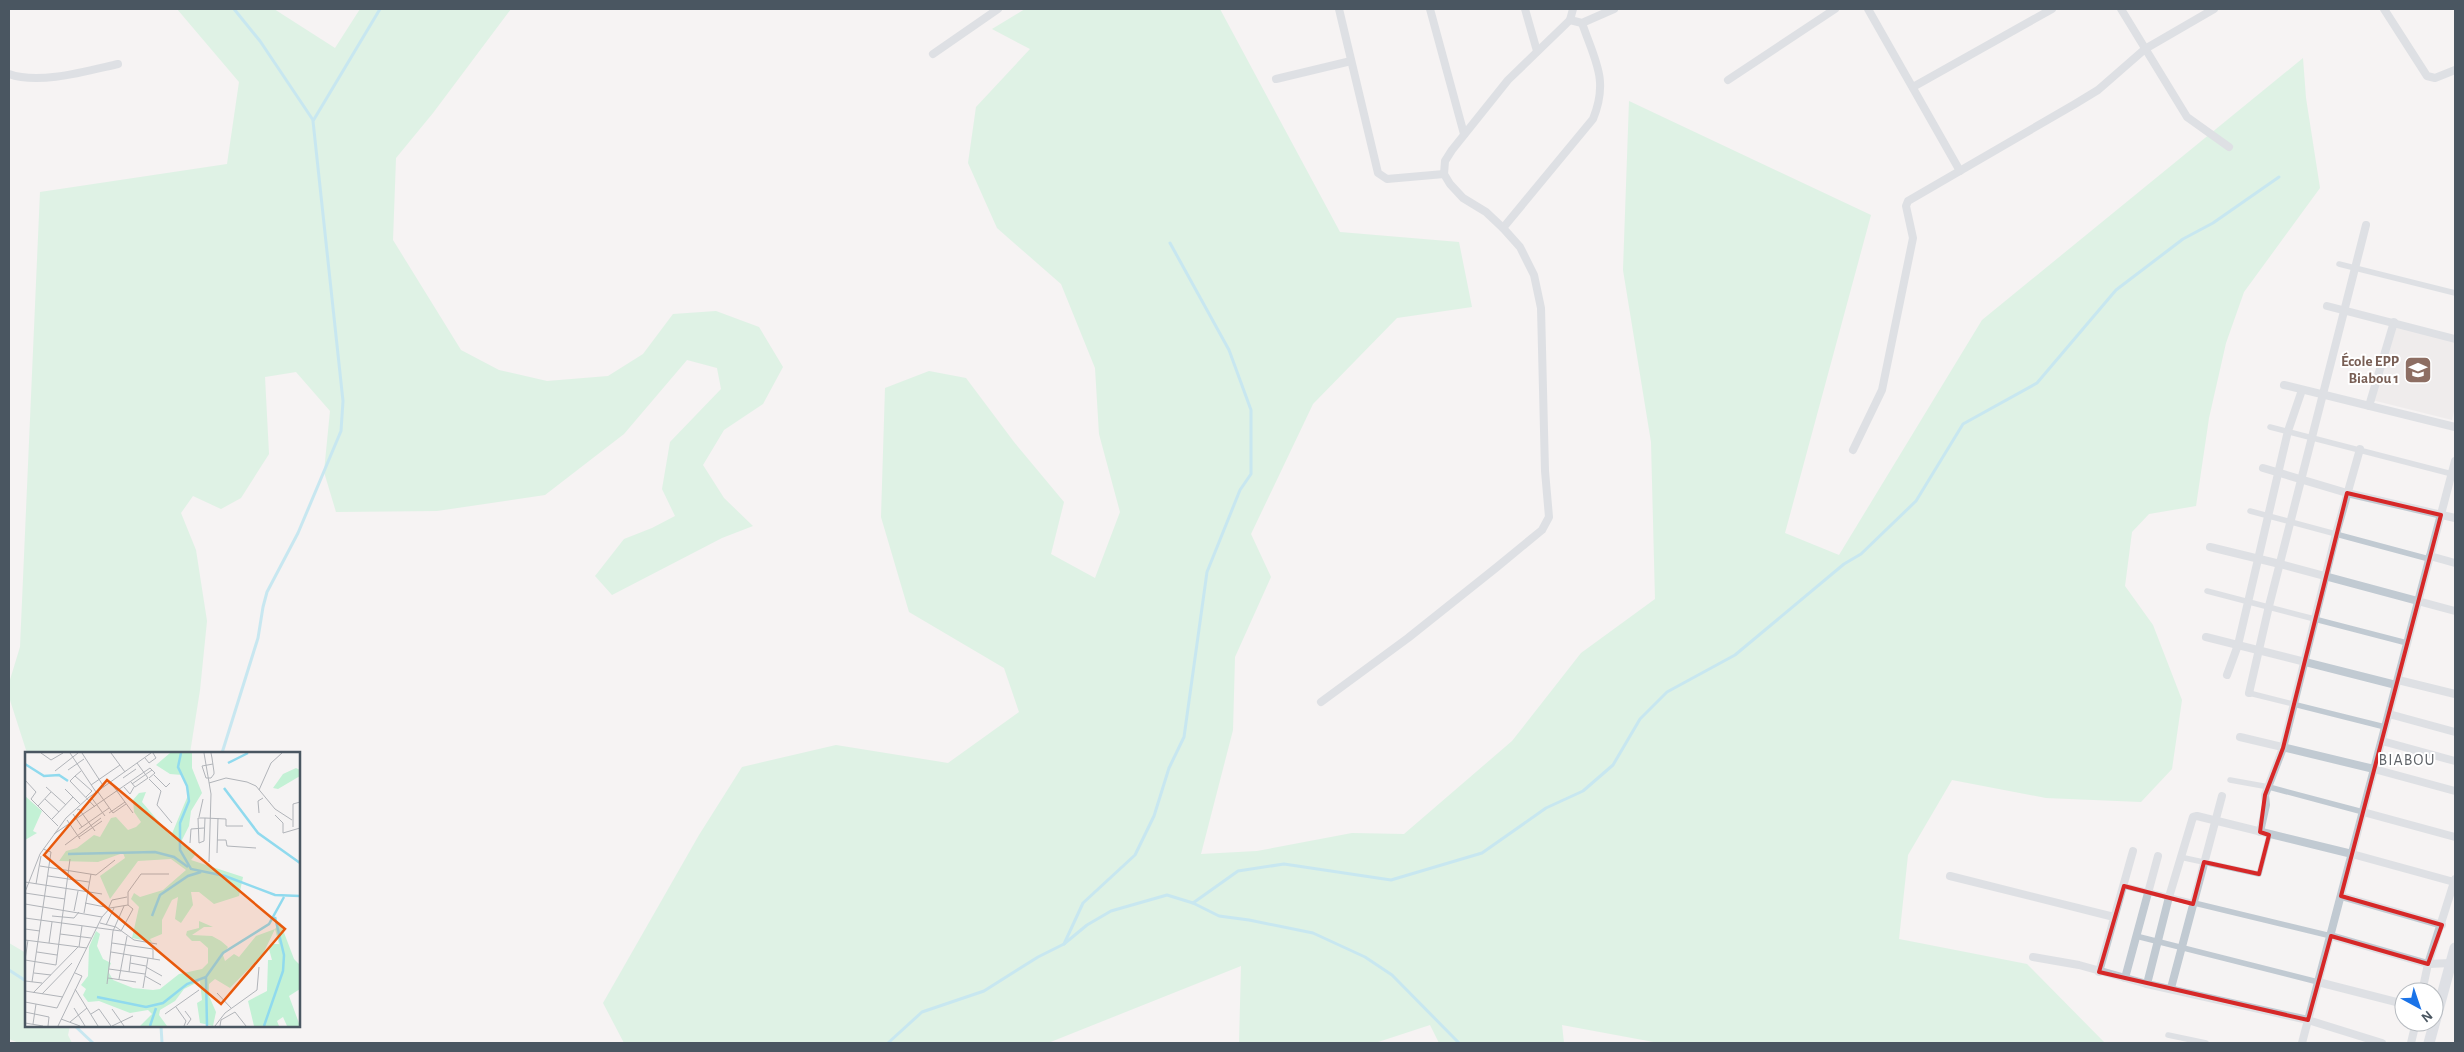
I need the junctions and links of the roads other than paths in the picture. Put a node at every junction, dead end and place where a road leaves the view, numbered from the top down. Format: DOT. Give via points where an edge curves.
graph roads {
  1 [pos="998,9"];
  2 [pos="1339,9"];
  3 [pos="1430,9"];
  4 [pos="1525,9"];
  5 [pos="1573,9"];
  6 [pos="1614,9"];
  7 [pos="1835,9"];
  8 [pos="1868,9"];
  9 [pos="2052,9"];
  10 [pos="2121,9"];
  11 [pos="2214,9"];
  12 [pos="2384,9"];
  13 [pos="1570,20"];
  14 [pos="1582,23"];
  15 [pos="2145,49"];
  16 [pos="1537,51"];
  17 [pos="933,54"];
  18 [pos="1351,60"];
  19 [pos="118,64"];
  20 [pos="2455,70"];
  21 [pos="9,74"];
  22 [pos="1276,79"];
  23 [pos="1728,80"];
  24 [pos="1913,87"];
  25 [pos="1464,134"];
  26 [pos="2229,147"];
  27 [pos="1960,171"];
  28 [pos="1444,174"];
  29 [pos="2366,225"];
  30 [pos="1503,228"];
  31 [pos="2339,264"];
  32 [pos="2355,269"];
  33 [pos="2455,293"];
  34 [pos="2327,306"];
  35 [pos="2345,311"];
  36 [pos="2394,322"];
  37 [pos="2455,339"];
  38 [pos="2284,385"];
  39 [pos="2302,390"];
  40 [pos="2324,396"];
  41 [pos="2370,406"];
  42 [pos="2270,426"];
  43 [pos="2455,427"];
  44 [pos="2288,431"];
  45 [pos="2313,437"];
  46 [pos="2360,449"];
  47 [pos="1853,450"];
  48 [pos="2455,461"];
  49 [pos="2263,468"];
  50 [pos="2279,473"];
  51 [pos="2454,474"];
  52 [pos="2301,479"];
  53 [pos="2347,493"];
  54 [pos="2250,511"];
  55 [pos="2269,515"];
  56 [pos="2441,515"];
  57 [pos="2455,518"];
  58 [pos="2291,520"];
  59 [pos="2336,534"];
  60 [pos="2210,547"];
  61 [pos="2430,557"];
  62 [pos="2257,558"];
  63 [pos="2455,563"];
  64 [pos="2280,564"];
  65 [pos="2326,577"];
  66 [pos="2207,591"];
  67 [pos="2419,600"];
  68 [pos="2248,601"];
  69 [pos="2269,606"];
  70 [pos="2455,611"];
  71 [pos="2314,619"];
  72 [pos="2206,637"];
  73 [pos="2407,644"];
  74 [pos="2238,645"];
  75 [pos="2260,651"];
  76 [pos="2305,662"];
  77 [pos="2227,675"];
  78 [pos="2397,682"];
  79 [pos="2249,693"];
  80 [pos="2455,694"];
  81 [pos="1321,702"];
  82 [pos="2293,704"];
  83 [pos="2389,714"];
  84 [pos="2385,727"];
  85 [pos="2455,732"];
  86 [pos="2240,737"];
  87 [pos="2382,741"];
  88 [pos="2283,748"];
  89 [pos="2455,761"];
  90 [pos="2374,769"];
  91 [pos="2230,780"];
  92 [pos="2268,787"];
  93 [pos="2455,792"];
  94 [pos="2222,796"];
  95 [pos="2363,812"];
  96 [pos="2214,821"];
  97 [pos="2260,832"];
  98 [pos="2269,835"];
  99 [pos="2455,837"];
  100 [pos="2134,851"];
  101 [pos="2352,854"];
  102 [pos="2158,856"];
  103 [pos="2180,857"];
  104 [pos="2204,862"];
  105 [pos="1950,876"];
  106 [pos="2455,880"];
  107 [pos="2124,886"];
  108 [pos="2147,892"];
  109 [pos="2341,896"];
  110 [pos="2169,897"];
  111 [pos="2193,904"];
  112 [pos="2114,917"];
  113 [pos="2442,925"];
  114 [pos="2136,936"];
  115 [pos="2330,936"];
  116 [pos="2159,941"];
  117 [pos="2181,947"];
  118 [pos="2455,948"];
  119 [pos="2033,957"];
  120 [pos="2428,964"];
  121 [pos="2452,968"];
  122 [pos="2099,972"];
  123 [pos="2125,978"];
  124 [pos="2318,982"];
  125 [pos="2424,982"];
  126 [pos="2147,984"];
  127 [pos="2171,988"];
  128 [pos="2394,1001"];
  129 [pos="2308,1020"];
  130 [pos="2168,1035"];
  131 [pos="2206,1043"];
  132 [pos="2302,1043"];
  133 [pos="2382,1043"];
  134 [pos="2429,1043"];
  1 -- 17 [label="street"];
  2 -- 18 [label="street"];
  3 -- 25 [label="street"];
  4 -- 16 [label="street"];
  5 -- 13 [label="street"];
  6 -- 14 [label="street"];
  7 -- 23 [label="street"];
  8 -- 24 [label="street"];
  9 -- 24 [label="street"];
  10 -- 15 [label="street"];
  11 -- 15 [label="street"];
  12 -- 20 [label="street" via="2427,76 2435,78"];
  13 -- 14 [label="street"];
  13 -- 16 [label="street"];
  14 -- 30 [label="street" via="1600,75 1600,103 1593,119"];
  15 -- 26 [label="street" via="2187,117"];
  15 -- 27 [label="street" via="2098,90"];
  16 -- 25 [label="street" via="1508,80"];
  18 -- 22 [label="street"];
  18 -- 28 [label="street" via="1378,173 1387,179"];
  19 -- 21 [label="street" via="69,74 20,78"];
  24 -- 27 [label="street"];
  25 -- 28 [label="street" via="1445,161"];
  27 -- 47 [label="street" via="1913,196 1906,206 1913,238 1882,390"];
  28 -- 30 [label="street" via="1464,198"];
  29 -- 32 [label="street"];
  30 -- 81 [label="street" via="1528,260 1541,308 1549,517 1542,530 1408,638"];
  31 -- 32 [label="street"];
  32 -- 33 [label="street"];
  32 -- 35 [label="street"];
  34 -- 35 [label="street"];
  35 -- 36 [label="street"];
  35 -- 40 [label="street"];
  36 -- 37 [label="street"];
  36 -- 41 [label="street"];
  38 -- 39 [label="street"];
  39 -- 40 [label="street"];
  39 -- 44 [label="street"];
  40 -- 41 [label="street"];
  40 -- 45 [label="street"];
  41 -- 43 [label="street"];
  42 -- 44 [label="street"];
  44 -- 45 [label="street"];
  44 -- 50 [label="street"];
  45 -- 46 [label="street"];
  45 -- 52 [label="street"];
  46 -- 51 [label="street"];
  46 -- 53 [label="street"];
  48 -- 51 [label="street"];
  49 -- 50 [label="street"];
  50 -- 52 [label="street"];
  50 -- 55 [label="street"];
  51 -- 56 [label="street"];
  52 -- 53 [label="street"];
  52 -- 58 [label="street"];
  53 -- 56 [label="street"];
  53 -- 59 [label="street"];
  54 -- 55 [label="street"];
  55 -- 58 [label="street"];
  55 -- 62 [label="street"];
  56 -- 57 [label="street"];
  56 -- 61 [label="street"];
  58 -- 59 [label="street"];
  58 -- 64 [label="street"];
  59 -- 61 [label="street"];
  59 -- 65 [label="street"];
  60 -- 62 [label="street"];
  61 -- 63 [label="street"];
  61 -- 67 [label="street"];
  62 -- 64 [label="street"];
  62 -- 68 [label="street"];
  64 -- 65 [label="street"];
  64 -- 69 [label="street"];
  65 -- 67 [label="street"];
  65 -- 71 [label="street"];
  66 -- 68 [label="street"];
  67 -- 70 [label="street"];
  67 -- 73 [label="street"];
  68 -- 69 [label="street"];
  68 -- 74 [label="street"];
  69 -- 71 [label="street"];
  69 -- 75 [label="street"];
  71 -- 73 [label="street"];
  71 -- 76 [label="street"];
  72 -- 74 [label="street"];
  73 -- 78 [label="street"];
  74 -- 75 [label="street"];
  74 -- 77 [label="street"];
  75 -- 76 [label="street"];
  75 -- 79 [label="street"];
  76 -- 78 [label="street"];
  76 -- 82 [label="street"];
  78 -- 80 [label="street"];
  78 -- 83 [label="street"];
  79 -- 82 [label="street"];
  82 -- 84 [label="street"];
  82 -- 88 [label="street"];
  83 -- 84 [label="street"];
  83 -- 85 [label="street"];
  84 -- 87 [label="street"];
  86 -- 88 [label="street"];
  87 -- 89 [label="street"];
  87 -- 90 [label="street"];
  88 -- 90 [label="street"];
  88 -- 92 [label="street"];
  90 -- 93 [label="street"];
  90 -- 95 [label="street"];
  91 -- 92 [label="street"];
  92 -- 95 [label="street"];
  92 -- 97 [label="street"];
  94 -- 96 [label="street"];
  95 -- 99 [label="street"];
  95 -- 101 [label="street"];
  96 -- 97 [label="street"];
  96 -- 103 [label="street" via="2193,817"];
  96 -- 104 [label="street"];
  97 -- 98 [label="street"];
  98 -- 101 [label="street"];
  98 -- 104 [label="street" via="2258,874"];
  100 -- 107 [label="street"];
  101 -- 106 [label="street"];
  101 -- 109 [label="street"];
  102 -- 108 [label="street"];
  103 -- 104 [label="street"];
  103 -- 110 [label="street"];
  104 -- 111 [label="street"];
  105 -- 112 [label="street"];
  106 -- 113 [label="street"];
  107 -- 108 [label="street"];
  107 -- 112 [label="street"];
  108 -- 110 [label="street"];
  108 -- 114 [label="street"];
  109 -- 113 [label="street"];
  109 -- 115 [label="street"];
  110 -- 111 [label="street"];
  110 -- 116 [label="street"];
  111 -- 115 [label="street"];
  111 -- 117 [label="street"];
  112 -- 122 [label="street"];
  113 -- 120 [label="street"];
  114 -- 116 [label="street"];
  114 -- 123 [label="street"];
  115 -- 120 [label="street"];
  115 -- 124 [label="street"];
  116 -- 117 [label="street"];
  116 -- 126 [label="street"];
  117 -- 124 [label="street"];
  117 -- 127 [label="street"];
  118 -- 121 [label="main road"];
  119 -- 122 [label="street"];
  120 -- 121 [label="street"];
  120 -- 125 [label="street"];
  121 -- 134 [label="main road"];
  122 -- 123 [label="street"];
  123 -- 126 [label="street"];
  124 -- 128 [label="street"];
  124 -- 129 [label="street"];
  126 -- 127 [label="street"];
  127 -- 129 [label="street"];
  129 -- 132 [label="street"];
  129 -- 133 [label="street"];
  130 -- 131 [label="street"];
}
